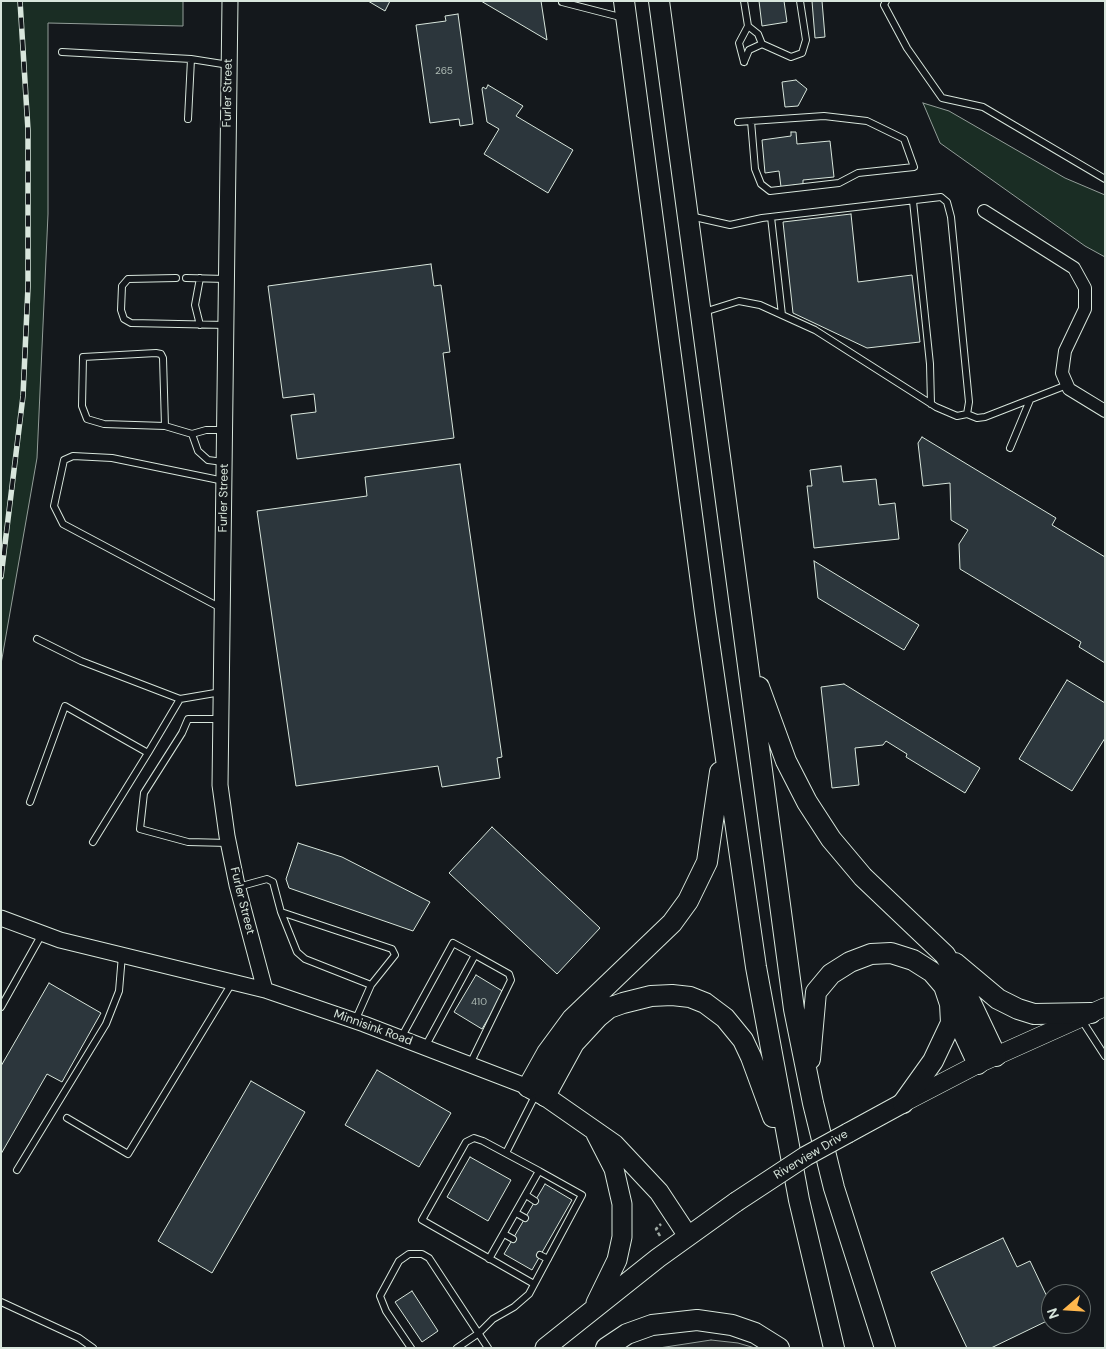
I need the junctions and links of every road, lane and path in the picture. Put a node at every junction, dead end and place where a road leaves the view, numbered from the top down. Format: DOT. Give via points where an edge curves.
graph roads {
  1 [pos="230,1"];
  2 [pos="659,1"];
  3 [pos="744,1"];
  4 [pos="800,1"];
  5 [pos="886,1"];
  6 [pos="562,2"];
  7 [pos="625,10"];
  8 [pos="748,26"];
  9 [pos="762,44"];
  10 [pos="62,52"];
  11 [pos="191,60"];
  12 [pos="229,65"];
  13 [pos="188,119"];
  14 [pos="751,121"];
  15 [pos="738,122"];
  16 [pos="1105,179"];
  17 [pos="913,201"];
  18 [pos="984,211"];
  19 [pos="688,215"];
  20 [pos="771,217"];
  21 [pos="176,278"];
  22 [pos="186,278"];
  23 [pos="200,278"];
  24 [pos="226,279"];
  25 [pos="701,313"];
  26 [pos="782,315"];
  27 [pos="200,325"];
  28 [pos="226,325"];
  29 [pos="1067,385"];
  30 [pos="1030,400"];
  31 [pos="931,404"];
  32 [pos="1105,411"];
  33 [pos="967,414"];
  34 [pos="164,426"];
  35 [pos="224,430"];
  36 [pos="192,434"];
  37 [pos="1010,448"];
  38 [pos="224,462"];
  39 [pos="224,481"];
  40 [pos="222,609"];
  41 [pos="37,639"];
  42 [pos="745,648"];
  43 [pos="221,692"];
  44 [pos="180,700"];
  45 [pos="221,719"];
  46 [pos="724,745"];
  47 [pos="148,753"];
  48 [pos="30,802"];
  49 [pos="93,842"];
  50 [pos="228,843"];
  51 [pos="237,888"];
  52 [pos="281,912"];
  53 [pos="1,918"];
  54 [pos="42,934"];
  55 [pos="122,955"];
  56 [pos="475,955"];
  57 [pos="945,955"];
  58 [pos="233,982"];
  59 [pos="371,985"];
  60 [pos="265,990"];
  61 [pos="950,1004"];
  62 [pos="1,1007"];
  63 [pos="1092,1012"];
  64 [pos="355,1021"];
  65 [pos="401,1038"];
  66 [pos="425,1047"];
  67 [pos="1105,1056"];
  68 [pos="987,1060"];
  69 [pos="469,1066"];
  70 [pos="808,1080"];
  71 [pos="537,1092"];
  72 [pos="903,1103"];
  73 [pos="67,1118"];
  74 [pos="594,1130"];
  75 [pos="506,1153"];
  76 [pos="17,1170"];
  77 [pos="540,1171"];
  78 [pos="526,1195"];
  79 [pos="535,1200"];
  80 [pos="799,1200"];
  81 [pos="516,1213"];
  82 [pos="525,1218"];
  83 [pos="662,1222"];
  84 [pos="504,1234"];
  85 [pos="660,1236"];
  86 [pos="688,1236"];
  87 [pos="513,1239"];
  88 [pos="540,1255"];
  89 [pos="548,1259"];
  90 [pos="489,1260"];
  91 [pos="534,1284"];
  92 [pos="1,1302"];
  93 [pos="593,1308"];
  94 [pos="479,1333"];
  95 [pos="93,1348"];
  96 [pos="411,1348"];
  97 [pos="457,1348"];
  98 [pos="488,1348"];
  99 [pos="545,1348"];
  100 [pos="606,1348"];
  101 [pos="780,1348"];
  102 [pos="834,1348"];
  103 [pos="885,1348"];
  1 -- 12 [label="street, Furler Street"];
  2 -- 19 [label="highway"];
  3 -- 8 [label="lane"];
  4 -- 9 [label="lane" via="806,40 802,53 790,56"];
  5 -- 16 [label="lane" via="884,5 907,48 942,98 983,107"];
  6 -- 7 [label="lane"];
  7 -- 46 [label="highway"];
  8 -- 9 [label="lane" via="758,34"];
  8 -- 9 [label="lane" via="739,43 744,62 749,50"];
  10 -- 11 [label="lane"];
  11 -- 12 [label="lane"];
  11 -- 13 [label="lane"];
  12 -- 24 [label="street, Furler Street"];
  14 -- 14 [label="lane" via="756,169 761,184 770,191 839,183 858,173 914,167 904,139 867,122 824,116"];
  14 -- 15 [label="lane"];
  17 -- 20 [label="lane"];
  17 -- 31 [label="lane" via="930,364"];
  17 -- 33 [label="lane" via="941,198 948,202 969,402"];
  18 -- 29 [label="street" via="1074,268 1085,288 1085,309 1065,351 1062,374"];
  19 -- 20 [label="lane" via="730,225"];
  19 -- 25 [label="highway"];
  20 -- 26 [label="lane"];
  21 -- 27 [label="lane" via="128,279 122,286 121,315 131,323"];
  22 -- 23 [label="lane"];
  23 -- 24 [label="lane"];
  23 -- 27 [label="lane" via="195,305"];
  24 -- 28 [label="street, Furler Street"];
  25 -- 26 [label="lane" via="739,301 760,305"];
  25 -- 42 [label="highway"];
  26 -- 31 [label="lane" via="815,330"];
  27 -- 28 [label="lane"];
  28 -- 35 [label="street, Furler Street"];
  29 -- 30 [label="lane"];
  29 -- 32 [label="street"];
  30 -- 33 [label="lane" via="985,417"];
  30 -- 37 [label="lane"];
  31 -- 33 [label="lane" via="957,416"];
  34 -- 34 [label="lane" via="104,424 87,419 82,406 83,357 160,354 163,358"];
  34 -- 36 [label="lane"];
  35 -- 36 [label="lane"];
  35 -- 38 [label="street, Furler Street"];
  36 -- 38 [label="lane" via="198,451 208,460"];
  38 -- 39 [label="street, Furler Street"];
  39 -- 40 [label="street, Furler Street"];
  39 -- 40 [label="lane" via="112,458 73,456 64,460 54,506 63,524"];
  40 -- 43 [label="street, Furler Street"];
  41 -- 44 [label="lane" via="81,661"];
  42 -- 57 [label="highway" via="786,761 831,839 863,877"];
  42 -- 70 [label="highway" via="786,962"];
  43 -- 44 [label="lane"];
  43 -- 45 [label="street, Furler Street"];
  44 -- 47 [label="lane"];
  45 -- 50 [label="street, Furler Street" via="220,785"];
  45 -- 50 [label="lane" via="188,719 144,793 140,829 188,842"];
  46 -- 71 [label="highway" via="707,862 688,901 672,923 572,1019 547,1053"];
  46 -- 80 [label="highway" via="756,967"];
  47 -- 48 [label="lane" via="66,706"];
  47 -- 49 [label="lane"];
  50 -- 51 [label="street, Furler Street"];
  51 -- 52 [label="lane" via="267,879 273,882"];
  51 -- 60 [label="street, Furler Street"];
  52 -- 59 [label="lane" via="298,952 305,959"];
  52 -- 59 [label="lane" via="392,949 395,955"];
  53 -- 54 [label="street, Minnisink Road"];
  54 -- 55 [label="street, Minnisink Road"];
  54 -- 62 [label="lane"];
  55 -- 58 [label="street, Minnisink Road"];
  55 -- 76 [label="lane" via="119,991 106,1024"];
  56 -- 65 [label="lane" via="453,943"];
  56 -- 66 [label="lane"];
  56 -- 69 [label="lane" via="509,974 512,980"];
  57 -- 63 [label="highway" via="998,999 1018,1009 1034,1014"];
  57 -- 68 [label="highway" via="960,980"];
  58 -- 60 [label="street, Minnisink Road"];
  58 -- 73 [label="lane" via="128,1154"];
  59 -- 64 [label="lane"];
  60 -- 64 [label="street, Minnisink Road"];
  61 -- 68 [label="highway"];
  61 -- 70 [label="highway" via="939,979 913,960 882,952 850,962 832,974 816,992"];
  61 -- 72 [label="highway" via="951,1023 944,1041"];
  63 -- 67 [label="lane"];
  63 -- 68 [label="main road, Riverview Drive"];
  64 -- 65 [label="street, Minnisink Road"];
  65 -- 66 [label="street, Minnisink Road"];
  66 -- 69 [label="street, Minnisink Road"];
  68 -- 72 [label="main road, Riverview Drive"];
  69 -- 71 [label="street, Minnisink Road"];
  70 -- 103 [label="highway" via="834,1188"];
  71 -- 74 [label="main road, Minnisink Road"];
  71 -- 75 [label="lane"];
  71 -- 80 [label="highway" via="586,1028 609,1008 651,996 690,997 705,1003 725,1018 743,1040 759,1075"];
  72 -- 86 [label="main road, Riverview Drive, bridge" via="806,1156"];
  74 -- 86 [label="main road, Minnisink Road" via="635,1164"];
  74 -- 93 [label="main road" via="614,1169 622,1204 622,1237 617,1260"];
  75 -- 77 [label="lane"];
  75 -- 90 [label="lane" via="474,1138 466,1142 422,1220"];
  77 -- 78 [label="lane"];
  77 -- 89 [label="lane" via="582,1195 555,1236"];
  78 -- 79 [label="lane"];
  78 -- 81 [label="lane"];
  80 -- 102 [label="highway"];
  81 -- 82 [label="lane"];
  81 -- 84 [label="lane"];
  83 -- 85 [label="path" via="656,1230"];
  84 -- 87 [label="lane"];
  84 -- 90 [label="lane"];
  86 -- 93 [label="main road, Riverview Drive"];
  88 -- 89 [label="lane"];
  89 -- 91 [label="lane"];
  90 -- 91 [label="lane"];
  91 -- 94 [label="lane" via="529,1294"];
  92 -- 95 [label="lane" via="79,1338"];
  93 -- 99 [label="main road, Riverview Drive"];
  94 -- 96 [label="lane" via="429,1258 422,1254 409,1254 399,1261 380,1296 386,1311"];
  94 -- 97 [label="lane"];
  94 -- 98 [label="lane"];
  100 -- 101 [label="highway" via="627,1334 652,1325 697,1320 732,1325"];
}
